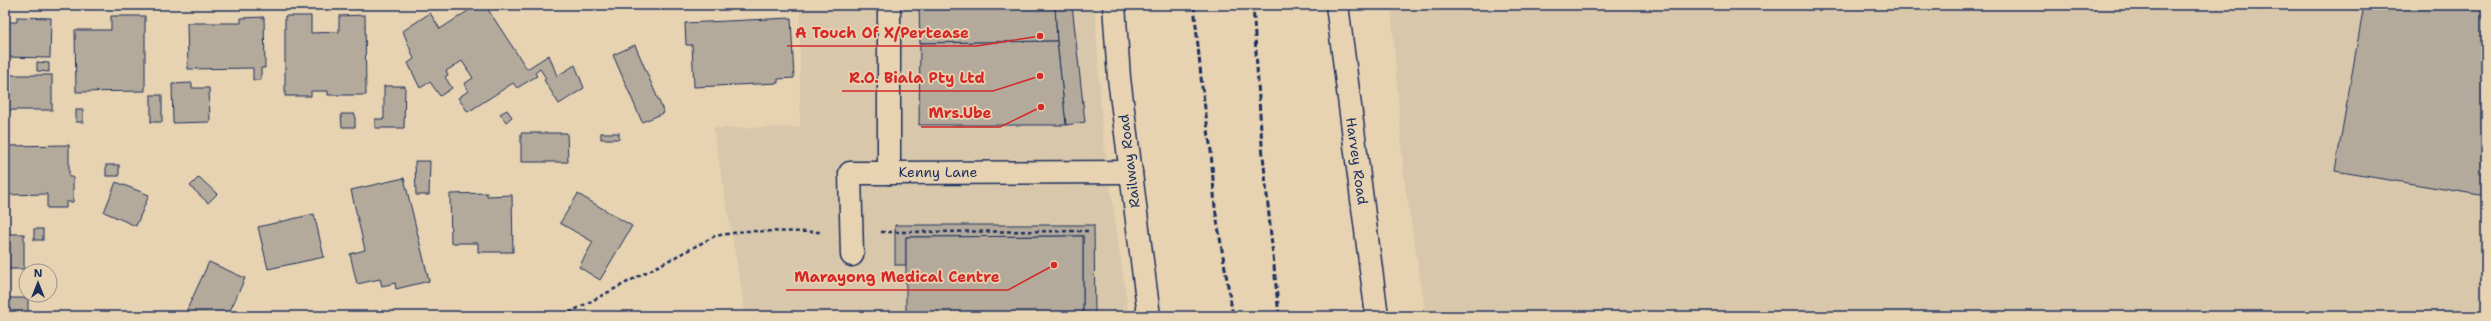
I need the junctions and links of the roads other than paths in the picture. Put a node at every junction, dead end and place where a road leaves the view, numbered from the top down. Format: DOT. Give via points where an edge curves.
graph roads {
  1 [pos="889,5"];
  2 [pos="1114,5"];
  3 [pos="1337,5"];
  4 [pos="1131,172"];
  5 [pos="889,173"];
  6 [pos="852,255"];
  7 [pos="1149,316"];
  8 [pos="1377,316"];
  1 -- 5 [label="street, Kenny Lane"];
  2 -- 4 [label="street, Railway Road"];
  3 -- 8 [label="street, Harvey Road"];
  4 -- 5 [label="street, Kenny Lane"];
  4 -- 7 [label="street, Railway Road"];
  5 -- 6 [label="street" via="850,173"];
}
